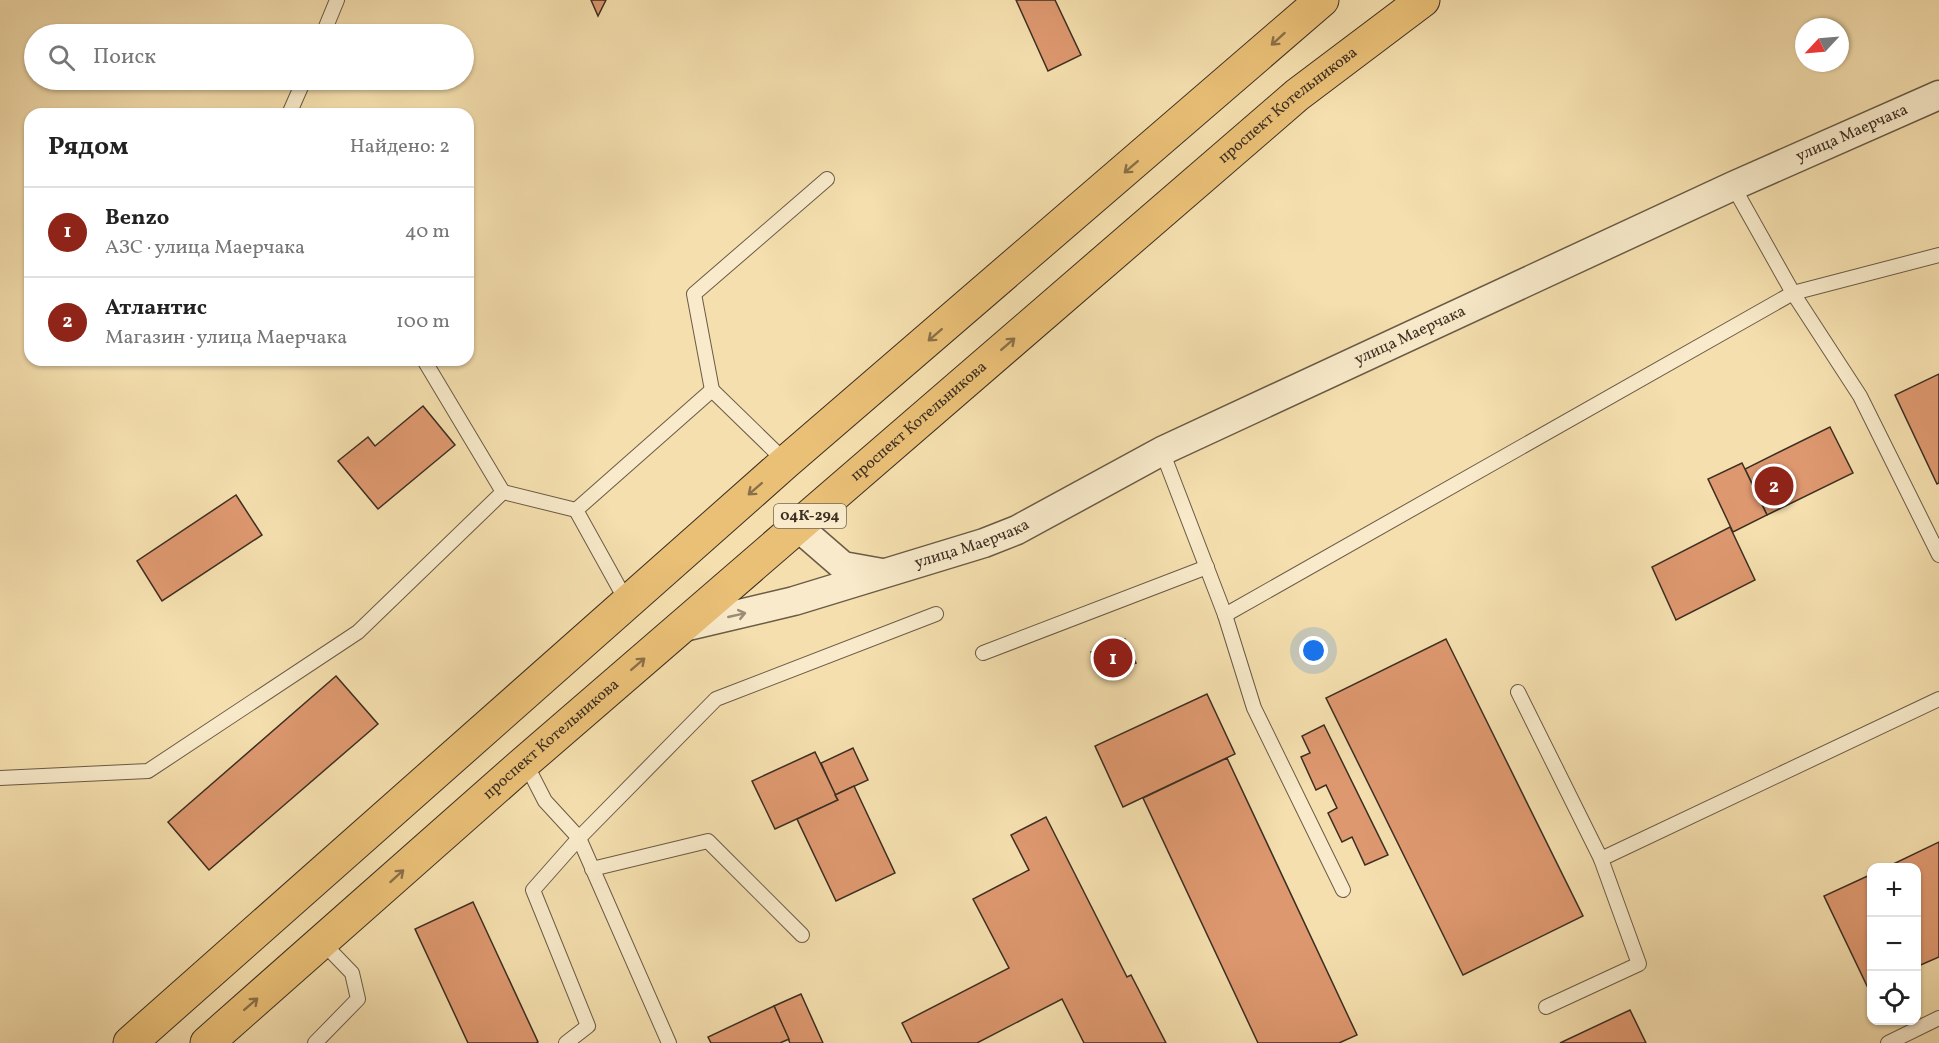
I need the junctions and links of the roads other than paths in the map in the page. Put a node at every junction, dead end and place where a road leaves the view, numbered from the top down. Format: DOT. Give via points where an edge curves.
graph roads {
  1 [pos="337,0"];
  2 [pos="1322,0"];
  3 [pos="1423,0"];
  4 [pos="327,24"];
  5 [pos="300,90"];
  6 [pos="1939,95"];
  7 [pos="292,108"];
  8 [pos="827,179"];
  9 [pos="1733,186"];
  10 [pos="1939,255"];
  11 [pos="1792,293"];
  12 [pos="428,366"];
  13 [pos="712,390"];
  14 [pos="1162,451"];
  15 [pos="786,462"];
  16 [pos="503,492"];
  17 [pos="576,510"];
  18 [pos="798,527"];
  19 [pos="1939,555"];
  20 [pos="1207,567"];
  21 [pos="884,574"];
  22 [pos="627,602"];
  23 [pos="936,614"];
  24 [pos="1225,615"];
  25 [pos="680,628"];
  26 [pos="983,653"];
  27 [pos="1518,692"];
  28 [pos="1939,699"];
  29 [pos="525,762"];
  30 [pos="0,778"];
  31 [pos="579,838"];
  32 [pos="1601,859"];
  33 [pos="592,869"];
  34 [pos="1343,890"];
  35 [pos="802,935"];
  36 [pos="322,942"];
  37 [pos="1546,1007"];
  38 [pos="1939,1018"];
  39 [pos="130,1043"];
  40 [pos="207,1043"];
  41 [pos="315,1043"];
  42 [pos="566,1043"];
  43 [pos="669,1043"];
  44 [pos="1888,1043"];
  1 -- 4 [label="lane"];
  2 -- 15 [label="highway, 04К-294, one-way"];
  18 -- 3 [label="highway, проспект Котельникова / 04К-294, one-way" via="1297,94"];
  5 -- 7 [label="lane"];
  6 -- 9 [label="street, улица Маерчака"];
  8 -- 13 [label="lane" via="694,294"];
  9 -- 11 [label="lane"];
  9 -- 14 [label="street, улица Маерчака"];
  10 -- 11 [label="lane"];
  11 -- 19 [label="lane" via="1860,396"];
  11 -- 24 [label="lane"];
  12 -- 16 [label="lane"];
  13 -- 15 [label="lane"];
  13 -- 17 [label="lane"];
  14 -- 20 [label="lane"];
  14 -- 21 [label="street, улица Маерчака" via="1017,530"];
  15 -- 22 [label="highway, 04К-294, one-way"];
  16 -- 17 [label="lane"];
  16 -- 30 [label="lane" via="358,632 148,771"];
  17 -- 22 [label="lane"];
  18 -- 21 [label="street" via="843,566"];
  18 -- 25 [label="highway, проспект Котельникова / 04К-294"];
  20 -- 24 [label="lane"];
  20 -- 26 [label="lane"];
  25 -- 21 [label="street, улица Маерчака, one-way" via="794,601"];
  22 -- 39 [label="highway, 04К-294"];
  23 -- 31 [label="lane" via="716,699"];
  24 -- 34 [label="lane" via="1254,708"];
  29 -- 25 [label="highway, проспект Котельникова / 04К-294, one-way"];
  27 -- 32 [label="lane"];
  28 -- 32 [label="lane"];
  29 -- 31 [label="lane" via="545,801"];
  36 -- 29 [label="highway, проспект Котельникова / 04К-294, one-way"];
  31 -- 33 [label="lane"];
  31 -- 42 [label="lane" via="533,890 588,1026"];
  32 -- 37 [label="lane" via="1639,964"];
  33 -- 35 [label="lane" via="708,841"];
  33 -- 43 [label="lane"];
  40 -- 36 [label="highway, проспект Котельникова / 04К-294, one-way"];
  36 -- 41 [label="lane" via="352,973 358,999"];
  38 -- 44 [label="lane"];
}
